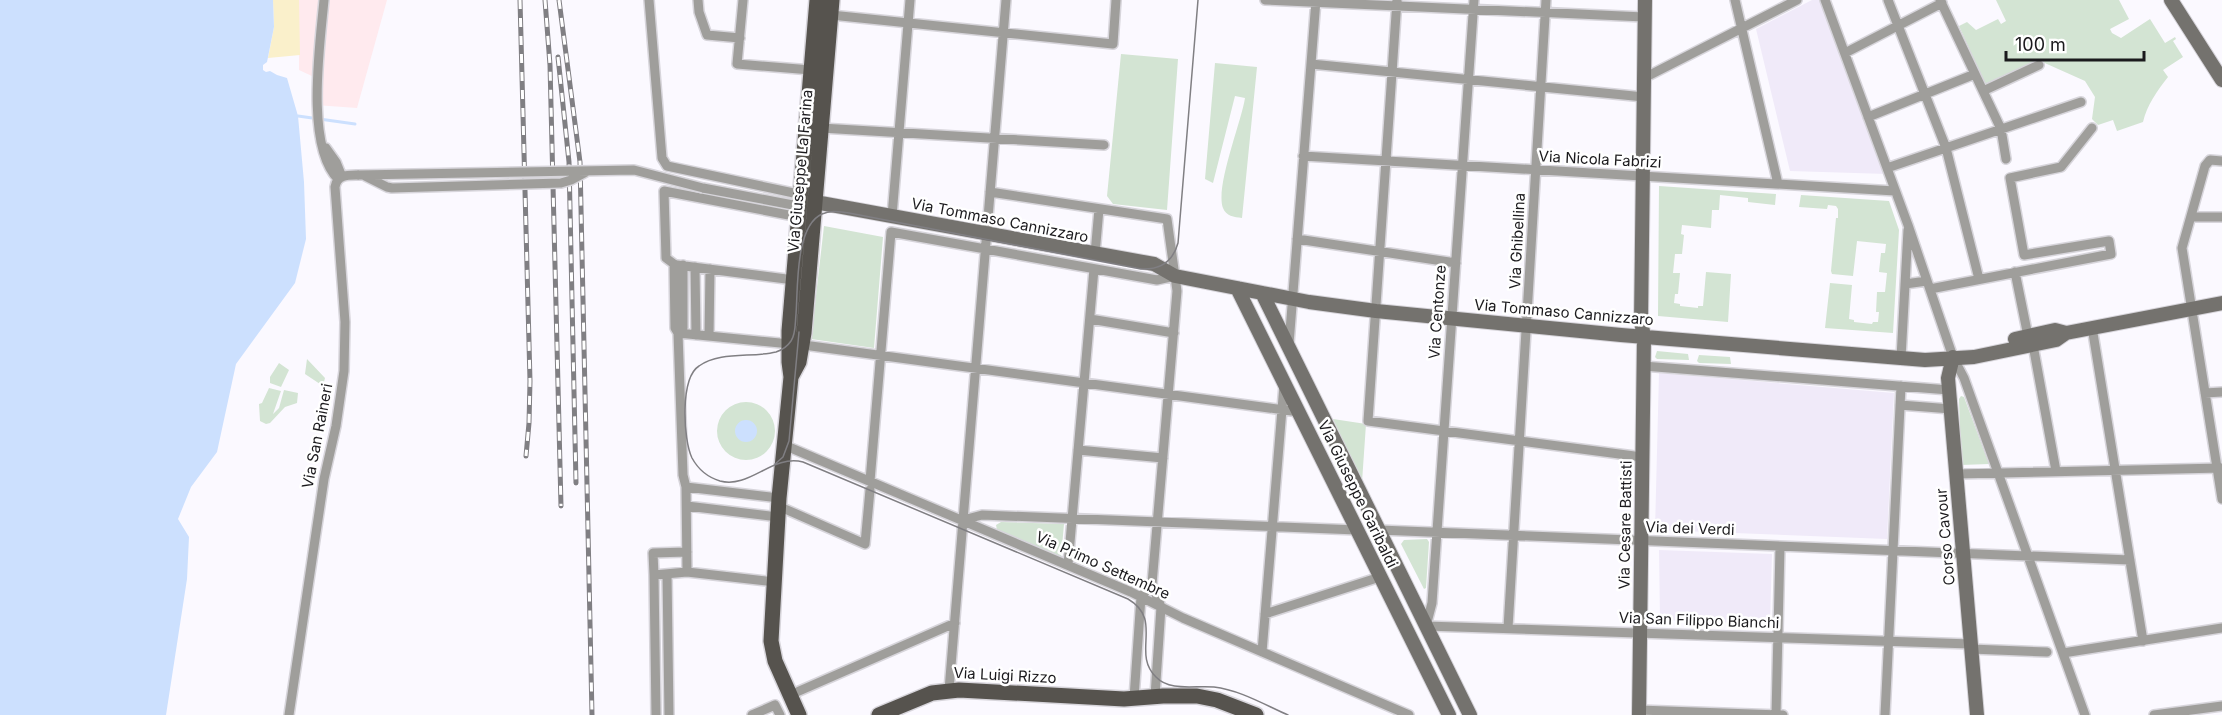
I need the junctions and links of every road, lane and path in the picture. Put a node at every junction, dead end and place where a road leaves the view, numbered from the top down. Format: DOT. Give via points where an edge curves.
graph roads {
  1 [pos="324,0"];
  2 [pos="650,0"];
  3 [pos="698,0"];
  4 [pos="742,0"];
  5 [pos="817,0"];
  6 [pos="910,0"];
  7 [pos="1006,0"];
  8 [pos="1116,0"];
  9 [pos="1265,0"];
  10 [pos="1546,0"];
  11 [pos="1645,0"];
  12 [pos="1652,0"];
  13 [pos="1735,0"];
  14 [pos="1797,0"];
  15 [pos="1825,0"];
  16 [pos="1888,0"];
  17 [pos="2171,0"];
  18 [pos="1316,1"];
  19 [pos="1941,2"];
  20 [pos="1397,3"];
  21 [pos="1474,4"];
  22 [pos="831,8"];
  23 [pos="1546,12"];
  24 [pos="1644,17"];
  25 [pos="909,23"];
  26 [pos="1898,26"];
  27 [pos="1742,28"];
  28 [pos="1004,33"];
  29 [pos="740,38"];
  30 [pos="1845,53"];
  31 [pos="1311,64"];
  32 [pos="2039,65"];
  33 [pos="811,70"];
  34 [pos="1392,72"];
  35 [pos="1975,74"];
  36 [pos="1648,76"];
  37 [pos="1469,80"];
  38 [pos="2222,80"];
  39 [pos="1541,87"];
  40 [pos="1983,91"];
  41 [pos="1925,94"];
  42 [pos="1644,98"];
  43 [pos="2081,102"];
  44 [pos="1868,117"];
  45 [pos="821,128"];
  46 [pos="2001,129"];
  47 [pos="2092,129"];
  48 [pos="899,133"];
  49 [pos="995,139"];
  50 [pos="1104,145"];
  51 [pos="1946,148"];
  52 [pos="1303,156"];
  53 [pos="2006,159"];
  54 [pos="2222,160"];
  55 [pos="1386,161"];
  56 [pos="1463,166"];
  57 [pos="1887,168"];
  58 [pos="1536,170"];
  59 [pos="591,171"];
  60 [pos="357,175"];
  61 [pos="1647,176"];
  62 [pos="340,178"];
  63 [pos="1778,184"];
  64 [pos="1895,191"];
  65 [pos="990,192"];
  66 [pos="815,202"];
  67 [pos="800,206"];
  68 [pos="1099,209"];
  69 [pos="892,216"];
  70 [pos="2191,217"];
  71 [pos="2222,218"];
  72 [pos="1908,225"];
  73 [pos="987,234"];
  74 [pos="1296,239"];
  75 [pos="986,249"];
  76 [pos="1380,251"];
  77 [pos="1095,254"];
  78 [pos="1456,263"];
  79 [pos="678,265"];
  80 [pos="695,267"];
  81 [pos="710,269"];
  82 [pos="1094,269"];
  83 [pos="2015,273"];
  84 [pos="1175,276"];
  85 [pos="1979,279"];
  86 [pos="794,280"];
  87 [pos="1905,284"];
  88 [pos="1928,285"];
  89 [pos="1237,288"];
  90 [pos="1262,293"];
  91 [pos="1292,298"];
  92 [pos="2222,303"];
  93 [pos="2192,307"];
  94 [pos="1376,311"];
  95 [pos="1452,318"];
  96 [pos="1090,320"];
  97 [pos="1527,326"];
  98 [pos="2092,327"];
  99 [pos="678,333"];
  100 [pos="1174,333"];
  101 [pos="696,335"];
  102 [pos="709,336"];
  103 [pos="1644,336"];
  104 [pos="2031,340"];
  105 [pos="796,345"];
  106 [pos="1289,346"];
  107 [pos="881,356"];
  108 [pos="1953,357"];
  109 [pos="1901,358"];
  110 [pos="1643,366"];
  111 [pos="976,369"];
  112 [pos="1084,383"];
  113 [pos="1284,383"];
  114 [pos="1901,386"];
  115 [pos="1945,389"];
  116 [pos="2222,392"];
  117 [pos="2205,393"];
  118 [pos="1168,394"];
  119 [pos="1900,405"];
  120 [pos="1282,409"];
  121 [pos="1951,409"];
  122 [pos="1299,412"];
  123 [pos="1444,431"];
  124 [pos="1520,441"];
  125 [pos="784,445"];
  126 [pos="1078,450"];
  127 [pos="1642,457"];
  128 [pos="1163,458"];
  129 [pos="2219,468"];
  130 [pos="2115,470"];
  131 [pos="2056,471"];
  132 [pos="1998,473"];
  133 [pos="1956,474"];
  134 [pos="870,486"];
  135 [pos="686,487"];
  136 [pos="2222,499"];
  137 [pos="687,506"];
  138 [pos="778,507"];
  139 [pos="1072,519"];
  140 [pos="963,520"];
  141 [pos="1157,522"];
  142 [pos="1272,526"];
  143 [pos="1357,530"];
  144 [pos="1379,530"];
  145 [pos="1437,533"];
  146 [pos="1514,536"];
  147 [pos="1641,541"];
  148 [pos="1780,546"];
  149 [pos="1893,551"];
  150 [pos="687,552"];
  151 [pos="1963,553"];
  152 [pos="2029,557"];
  153 [pos="2130,560"];
  154 [pos="1068,565"];
  155 [pos="687,572"];
  156 [pos="667,574"];
  157 [pos="654,575"];
  158 [pos="1380,578"];
  159 [pos="775,582"];
  160 [pos="1152,584"];
  161 [pos="1141,597"];
  162 [pos="1161,607"];
  163 [pos="1265,614"];
  164 [pos="955,623"];
  165 [pos="1426,626"];
  166 [pos="1508,628"];
  167 [pos="2222,628"];
  168 [pos="1640,633"];
  169 [pos="1778,637"];
  170 [pos="2142,640"];
  171 [pos="1889,641"];
  172 [pos="1971,646"];
  173 [pos="1262,652"];
  174 [pos="2047,652"];
  175 [pos="2063,653"];
  176 [pos="949,690"];
  177 [pos="790,695"];
  178 [pos="1155,696"];
  179 [pos="1134,698"];
  180 [pos="2222,706"];
  181 [pos="1639,712"];
  182 [pos="289,715"];
  183 [pos="656,715"];
  184 [pos="669,715"];
  185 [pos="752,715"];
  186 [pos="780,715"];
  187 [pos="799,715"];
  188 [pos="879,715"];
  189 [pos="1256,715"];
  190 [pos="1410,715"];
  191 [pos="1449,715"];
  192 [pos="1470,715"];
  193 [pos="1776,715"];
  194 [pos="1783,715"];
  195 [pos="1885,715"];
  196 [pos="1977,715"];
  197 [pos="2085,715"];
  198 [pos="2154,715"];
  1 -- 62 [label="street" via="317,78 322,139 328,167"];
  2 -- 67 [label="street" via="662,158 666,165"];
  3 -- 29 [label="street" via="707,35"];
  4 -- 29 [label="street"];
  5 -- 33 [label="main road, Via Giuseppe La Farina"];
  6 -- 25 [label="street"];
  7 -- 28 [label="street"];
  8 -- 28 [label="street" via="1113,44"];
  9 -- 18 [label="street"];
  10 -- 23 [label="street, Via Ghibellina"];
  11 -- 24 [label="street, Via Cesare Battisti"];
  12 -- 36 [label="street, Via Cesare Battisti"];
  13 -- 27 [label="street"];
  14 -- 27 [label="street"];
  15 -- 30 [label="street"];
  16 -- 26 [label="street"];
  17 -- 38 [label="street"];
  18 -- 20 [label="street"];
  18 -- 31 [label="street"];
  19 -- 26 [label="street"];
  19 -- 35 [label="street"];
  20 -- 21 [label="street"];
  20 -- 34 [label="street"];
  21 -- 23 [label="street"];
  21 -- 37 [label="street, Via Centonze"];
  22 -- 25 [label="street"];
  22 -- 45 [label="main road, Via Giuseppe La Farina"];
  23 -- 24 [label="street"];
  23 -- 39 [label="street, Via Ghibellina"];
  24 -- 36 [label="street, Via Cesare Battisti"];
  25 -- 28 [label="street"];
  25 -- 48 [label="street"];
  26 -- 30 [label="street"];
  26 -- 41 [label="street"];
  27 -- 36 [label="street"];
  27 -- 63 [label="street"];
  28 -- 49 [label="street"];
  29 -- 33 [label="street" via="737,64"];
  30 -- 44 [label="street"];
  31 -- 34 [label="street"];
  31 -- 52 [label="street"];
  32 -- 40 [label="street"];
  33 -- 67 [label="main road, Via Giuseppe La Farina"];
  34 -- 37 [label="street"];
  34 -- 55 [label="street"];
  35 -- 40 [label="street"];
  35 -- 41 [label="street"];
  36 -- 42 [label="street, Via Cesare Battisti"];
  36 -- 61 [label="street, Via Cesare Battisti"];
  37 -- 39 [label="street"];
  37 -- 56 [label="street, Via Centonze"];
  39 -- 42 [label="street"];
  39 -- 58 [label="street, Via Ghibellina"];
  40 -- 46 [label="street"];
  41 -- 44 [label="street"];
  41 -- 51 [label="street"];
  42 -- 61 [label="street, Via Cesare Battisti"];
  43 -- 46 [label="street"];
  44 -- 57 [label="street"];
  45 -- 48 [label="street"];
  45 -- 66 [label="main road, Via Giuseppe La Farina"];
  46 -- 51 [label="street"];
  46 -- 53 [label="street"];
  47 -- 83 [label="street" via="2061,167 2010,178 2024,255 2109,241 2111,254"];
  48 -- 49 [label="street"];
  48 -- 69 [label="street"];
  49 -- 50 [label="street"];
  49 -- 65 [label="street"];
  51 -- 57 [label="street"];
  51 -- 85 [label="street"];
  52 -- 55 [label="street, Via Nicola Fabrizi"];
  52 -- 74 [label="street"];
  54 -- 70 [label="street" via="2210,160 2205,166"];
  55 -- 56 [label="street, Via Nicola Fabrizi"];
  55 -- 76 [label="street"];
  56 -- 58 [label="street, Via Nicola Fabrizi"];
  56 -- 78 [label="street, Via Centonze"];
  57 -- 64 [label="street"];
  58 -- 61 [label="street, Via Nicola Fabrizi"];
  58 -- 97 [label="street, Via Ghibellina"];
  59 -- 60 [label="street, bridge"];
  59 -- 60 [label="street, bridge" via="561,183 403,188 387,188"];
  59 -- 67 [label="street, bridge" via="645,171 686,185"];
  60 -- 62 [label="street"];
  61 -- 63 [label="street, Via Nicola Fabrizi"];
  61 -- 103 [label="street, Via Cesare Battisti" via="1649,322"];
  62 -- 182 [label="street, Via San Raineri" via="335,187 345,337 343,378"];
  63 -- 64 [label="street, Via Nicola Fabrizi"];
  64 -- 72 [label="street"];
  65 -- 68 [label="street"];
  65 -- 73 [label="street"];
  66 -- 67 [label="street"];
  66 -- 69 [label="street, Via Tommaso Cannizzaro"];
  66 -- 105 [label="main road, Via Giuseppe La Farina"];
  67 -- 79 [label="street" via="664,191 666,258"];
  67 -- 86 [label="main road, Via Giuseppe La Farina"];
  68 -- 77 [label="street"];
  68 -- 84 [label="street" via="1167,219"];
  69 -- 73 [label="street, Via Tommaso Cannizzaro"];
  70 -- 71 [label="street"];
  70 -- 93 [label="street" via="2182,248"];
  72 -- 87 [label="street"];
  72 -- 88 [label="street"];
  73 -- 75 [label="street"];
  73 -- 77 [label="street, Via Tommaso Cannizzaro"];
  74 -- 76 [label="street"];
  74 -- 91 [label="street"];
  75 -- 82 [label="street, Via Tommaso Cannizzaro"];
  75 -- 107 [label="street, Via Tommaso Cannizzaro" via="891,232"];
  75 -- 111 [label="street"];
  76 -- 78 [label="street"];
  76 -- 94 [label="street"];
  77 -- 84 [label="street, Via Tommaso Cannizzaro" via="1154,264"];
  78 -- 95 [label="street, Via Centonze"];
  79 -- 80 [label="street"];
  79 -- 99 [label="street" via="683,328"];
  80 -- 81 [label="street"];
  80 -- 101 [label="street"];
  81 -- 86 [label="street"];
  81 -- 102 [label="street"];
  82 -- 84 [label="street, Via Tommaso Cannizzaro" via="1157,280"];
  82 -- 96 [label="street"];
  83 -- 85 [label="street"];
  83 -- 104 [label="street"];
  84 -- 89 [label="street, Via Tommaso Cannizzaro"];
  84 -- 100 [label="street"];
  85 -- 88 [label="street"];
  86 -- 105 [label="main road, Via Giuseppe La Farina"];
  87 -- 88 [label="street"];
  87 -- 109 [label="street"];
  88 -- 108 [label="street"];
  89 -- 90 [label="street, Via Tommaso Cannizzaro"];
  89 -- 113 [label="street, Via Giuseppe Garibaldi"];
  90 -- 91 [label="street, Via Tommaso Cannizzaro"];
  90 -- 106 [label="street, Via Giuseppe Garibaldi"];
  91 -- 94 [label="street, Via Tommaso Cannizzaro"];
  91 -- 106 [label="street"];
  92 -- 93 [label="street, Via Tommaso Cannizzaro"];
  93 -- 98 [label="street, Via Tommaso Cannizzaro"];
  93 -- 117 [label="street"];
  94 -- 95 [label="street, Via Tommaso Cannizzaro"];
  94 -- 123 [label="street" via="1368,421"];
  95 -- 97 [label="street, Via Tommaso Cannizzaro"];
  95 -- 123 [label="street, Via Centonze"];
  96 -- 100 [label="street"];
  96 -- 112 [label="street"];
  97 -- 103 [label="street, Via Tommaso Cannizzaro"];
  97 -- 124 [label="street, Via Ghibellina"];
  98 -- 104 [label="street, Via Tommaso Cannizzaro" via="2066,333 2055,330"];
  98 -- 130 [label="street"];
  99 -- 101 [label="street"];
  99 -- 135 [label="street" via="682,475"];
  100 -- 118 [label="street"];
  101 -- 102 [label="street"];
  102 -- 105 [label="street"];
  103 -- 109 [label="street, Via Tommaso Cannizzaro"];
  103 -- 110 [label="street, Via Cesare Battisti"];
  104 -- 108 [label="street, Via Tommaso Cannizzaro" via="1972,348"];
  104 -- 131 [label="street"];
  105 -- 107 [label="street"];
  105 -- 125 [label="main road" via="799,362 791,377"];
  106 -- 144 [label="street, Via Giuseppe Garibaldi"];
  107 -- 111 [label="street"];
  107 -- 134 [label="street"];
  108 -- 109 [label="street, Via Tommaso Cannizzaro"];
  108 -- 115 [label="street, Corso Cavour"];
  108 -- 132 [label="street"];
  110 -- 114 [label="street"];
  110 -- 127 [label="street, Via Cesare Battisti"];
  111 -- 112 [label="street"];
  111 -- 140 [label="street"];
  112 -- 118 [label="street"];
  112 -- 126 [label="street"];
  113 -- 120 [label="street"];
  113 -- 122 [label="street, Via Giuseppe Garibaldi"];
  114 -- 115 [label="street"];
  114 -- 119 [label="street"];
  115 -- 121 [label="street, Corso Cavour"];
  116 -- 117 [label="street"];
  117 -- 129 [label="street"];
  118 -- 120 [label="street"];
  118 -- 128 [label="street"];
  119 -- 121 [label="street"];
  119 -- 149 [label="street"];
  120 -- 122 [label="street"];
  120 -- 142 [label="street"];
  121 -- 133 [label="street, Corso Cavour"];
  122 -- 143 [label="street, Via Giuseppe Garibaldi"];
  123 -- 124 [label="street"];
  123 -- 145 [label="street, Via Centonze"];
  124 -- 127 [label="street"];
  124 -- 146 [label="street, Via Ghibellina"];
  125 -- 134 [label="street, Via Primo Settembre"];
  125 -- 138 [label="main road"];
  126 -- 128 [label="street"];
  126 -- 139 [label="street"];
  127 -- 147 [label="street, Via Cesare Battisti"];
  128 -- 141 [label="street"];
  129 -- 130 [label="street"];
  129 -- 136 [label="street"];
  130 -- 131 [label="street"];
  130 -- 153 [label="street"];
  131 -- 132 [label="street"];
  132 -- 133 [label="street"];
  132 -- 152 [label="street"];
  133 -- 151 [label="street, Corso Cavour"];
  134 -- 138 [label="street" via="865,544"];
  134 -- 140 [label="street, Via Primo Settembre"];
  135 -- 137 [label="street"];
  135 -- 138 [label="street"];
  137 -- 138 [label="street"];
  137 -- 150 [label="street"];
  138 -- 159 [label="main road"];
  139 -- 140 [label="street" via="982,515"];
  139 -- 141 [label="street"];
  139 -- 154 [label="street"];
  140 -- 154 [label="street, Via Primo Settembre"];
  140 -- 164 [label="street"];
  141 -- 142 [label="street"];
  141 -- 160 [label="street"];
  142 -- 143 [label="street"];
  142 -- 163 [label="street"];
  143 -- 158 [label="street, Via Giuseppe Garibaldi"];
  144 -- 145 [label="street, Via dei Verdi"];
  144 -- 165 [label="street, Via Giuseppe Garibaldi"];
  145 -- 146 [label="street, Via dei Verdi"];
  145 -- 165 [label="street, Via Centonze" via="1432,603"];
  146 -- 147 [label="street, Via dei Verdi"];
  146 -- 166 [label="street, Via Ghibellina"];
  147 -- 148 [label="street, Via dei Verdi"];
  147 -- 168 [label="street, Via Cesare Battisti"];
  148 -- 149 [label="street, Via dei Verdi"];
  148 -- 169 [label="street"];
  149 -- 151 [label="street, Via dei Verdi"];
  149 -- 171 [label="street"];
  150 -- 155 [label="street"];
  150 -- 157 [label="street" via="653,553"];
  151 -- 152 [label="street, Via dei Verdi"];
  151 -- 172 [label="street, Corso Cavour"];
  152 -- 153 [label="street, Via dei Verdi"];
  152 -- 175 [label="street"];
  153 -- 170 [label="street"];
  154 -- 161 [label="street, Via Primo Settembre"];
  155 -- 156 [label="street"];
  155 -- 159 [label="street"];
  156 -- 157 [label="street"];
  156 -- 184 [label="street"];
  157 -- 183 [label="street"];
  158 -- 163 [label="street"];
  158 -- 191 [label="street, Via Giuseppe Garibaldi"];
  159 -- 177 [label="main road" via="772,646"];
  160 -- 161 [label="street"];
  160 -- 162 [label="street"];
  161 -- 162 [label="street, Via Primo Settembre"];
  161 -- 179 [label="street"];
  162 -- 173 [label="street, Via Primo Settembre"];
  162 -- 178 [label="street"];
  163 -- 173 [label="street"];
  164 -- 176 [label="street"];
  164 -- 177 [label="street"];
  165 -- 166 [label="street, Via San Filippo Bianchi"];
  165 -- 192 [label="street, Via Giuseppe Garibaldi"];
  166 -- 168 [label="street, Via San Filippo Bianchi"];
  167 -- 170 [label="street"];
  168 -- 169 [label="street, Via San Filippo Bianchi"];
  168 -- 181 [label="street, Via Cesare Battisti"];
  169 -- 171 [label="street, Via San Filippo Bianchi"];
  169 -- 193 [label="street"];
  170 -- 175 [label="street"];
  171 -- 172 [label="street, Via San Filippo Bianchi"];
  171 -- 195 [label="street"];
  172 -- 174 [label="street, Via San Filippo Bianchi"];
  172 -- 196 [label="street, Corso Cavour"];
  173 -- 190 [label="street, Via Primo Settembre"];
  175 -- 197 [label="street"];
  176 -- 179 [label="main road, Via Luigi Rizzo"];
  176 -- 188 [label="main road, Via Luigi Rizzo" via="923,696"];
  177 -- 187 [label="main road"];
  178 -- 179 [label="main road, Via Luigi Rizzo"];
  178 -- 189 [label="main road, Via Luigi Rizzo" via="1208,698"];
  180 -- 198 [label="street"];
  181 -- 193 [label="street"];
  185 -- 186 [label="street" via="775,705"];
  193 -- 194 [label="street"];
}
